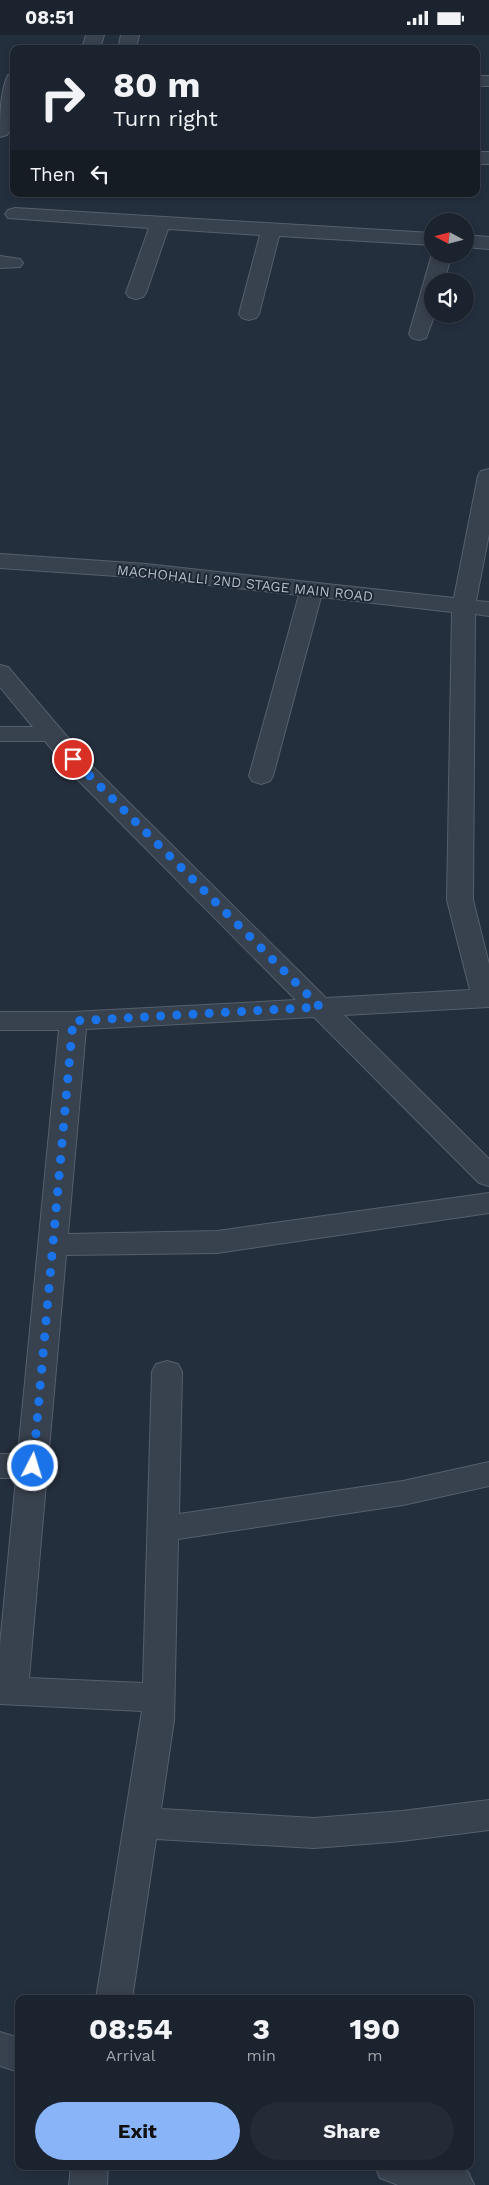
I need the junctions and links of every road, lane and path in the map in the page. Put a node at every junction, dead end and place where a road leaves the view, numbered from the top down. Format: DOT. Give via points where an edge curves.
graph roads {
  1 [pos="8,86"];
  2 [pos="0,131"];
  3 [pos="15,214"];
  4 [pos="160,223"];
  5 [pos="271,230"];
  6 [pos="424,239"];
  7 [pos="474,242"];
  8 [pos="489,243"];
  9 [pos="136,293"];
  10 [pos="249,313"];
  11 [pos="424,316"];
  12 [pos="419,334"];
  13 [pos="489,476"];
  14 [pos="0,561"];
  15 [pos="312,589"];
  16 [pos="464,606"];
  17 [pos="489,609"];
  18 [pos="0,672"];
  19 [pos="0,734"];
  20 [pos="52,734"];
  21 [pos="261,776"];
  22 [pos="488,998"];
  23 [pos="320,1007"];
  24 [pos="0,1021"];
  25 [pos="73,1021"];
  26 [pos="489,1176"];
  27 [pos="489,1203"];
  28 [pos="52,1245"];
  29 [pos="167,1372"];
  30 [pos="0,1466"];
  31 [pos="33,1466"];
  32 [pos="489,1474"];
  33 [pos="163,1529"];
  34 [pos="6,1690"];
  35 [pos="158,1698"];
  36 [pos="489,1815"];
  37 [pos="141,1823"];
  38 [pos="115,1995"];
  39 [pos="0,2049"];
  40 [pos="15,2054"];
  41 [pos="90,2170"];
  42 [pos="405,2170"];
  43 [pos="88,2185"];
  44 [pos="456,2185"];
  1 -- 2 [label="street"];
  3 -- 4 [label="street"];
  4 -- 5 [label="street"];
  4 -- 9 [label="street"];
  5 -- 6 [label="street"];
  5 -- 10 [label="street"];
  7 -- 8 [label="street"];
  11 -- 12 [label="street"];
  13 -- 16 [label="street"];
  14 -- 15 [label="street, MACHOHALLI 2ND STAGE MAIN ROAD" via="146,571"];
  15 -- 16 [label="street, MACHOHALLI 2ND STAGE MAIN ROAD"];
  15 -- 21 [label="street"];
  16 -- 17 [label="street, MACHOHALLI 2ND STAGE MAIN ROAD"];
  16 -- 22 [label="street" via="460,900"];
  18 -- 20 [label="street"];
  19 -- 20 [label="street"];
  20 -- 23 [label="street" via="84,771"];
  22 -- 23 [label="street"];
  23 -- 25 [label="street"];
  23 -- 26 [label="street"];
  24 -- 25 [label="street"];
  25 -- 28 [label="street"];
  27 -- 28 [label="street" via="216,1242"];
  28 -- 31 [label="street"];
  29 -- 33 [label="street"];
  30 -- 31 [label="street"];
  31 -- 34 [label="street"];
  32 -- 33 [label="street" via="403,1493"];
  33 -- 35 [label="street"];
  34 -- 35 [label="street"];
  35 -- 37 [label="street" via="158,1720"];
  36 -- 37 [label="street" via="314,1833"];
  37 -- 38 [label="street"];
  39 -- 40 [label="street"];
  41 -- 43 [label="street"];
  42 -- 44 [label="street"];
}
